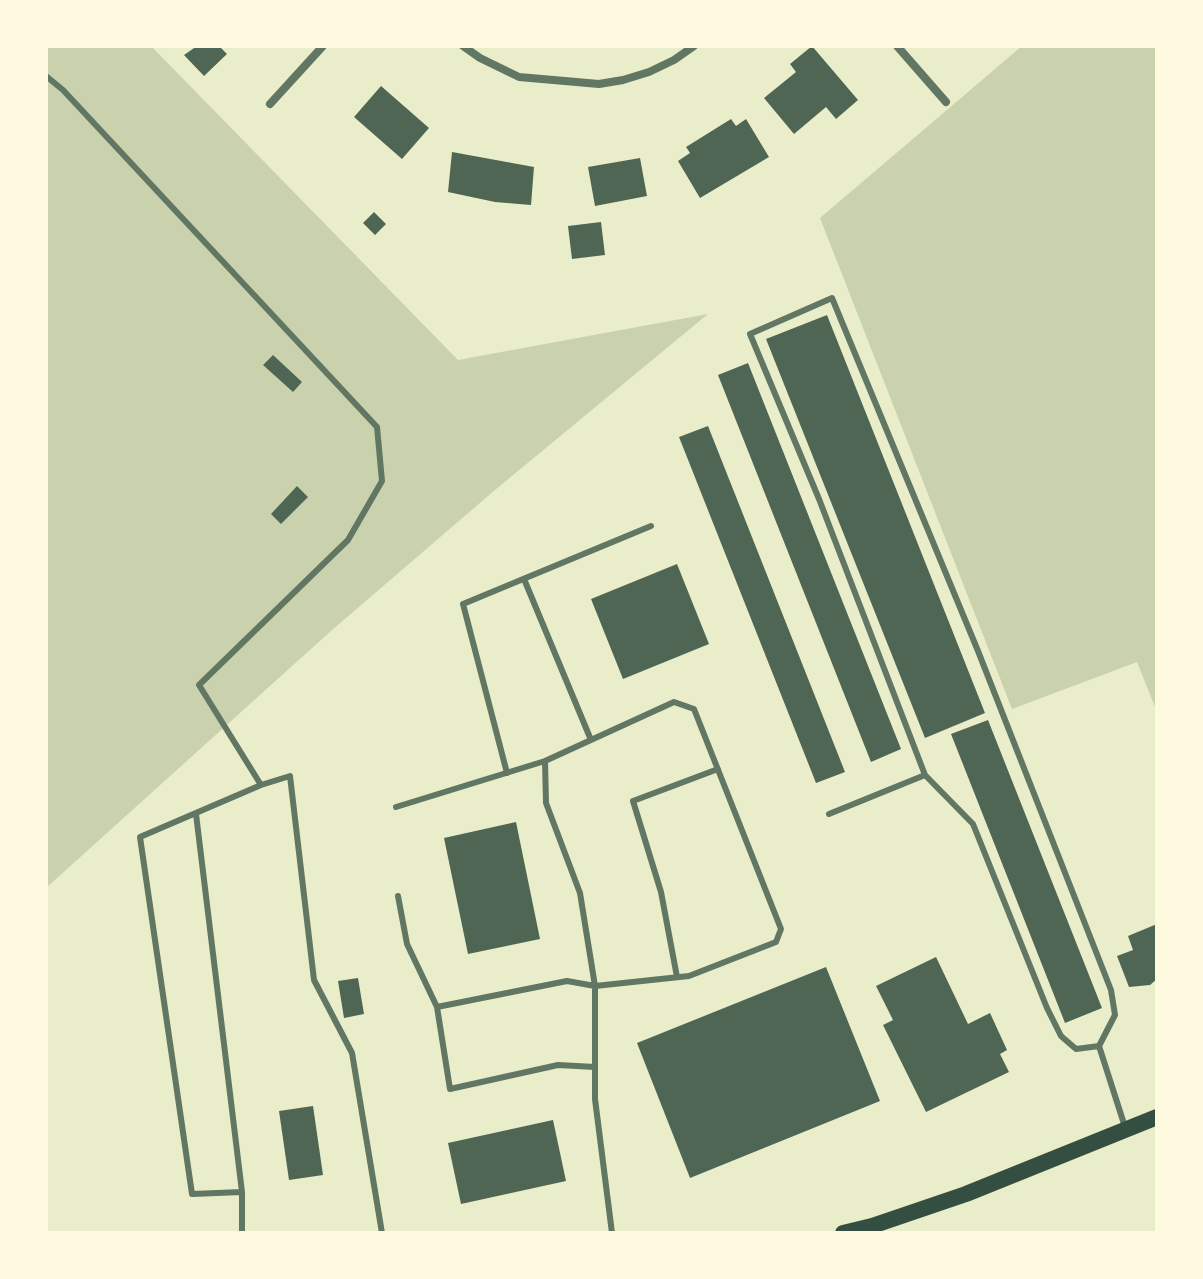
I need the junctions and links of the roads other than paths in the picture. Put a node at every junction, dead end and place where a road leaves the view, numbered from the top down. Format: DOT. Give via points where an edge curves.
graph roads {
  1 [pos="323,46"];
  2 [pos="463,46"];
  3 [pos="694,46"];
  4 [pos="897,46"];
  5 [pos="46,76"];
  6 [pos="946,102"];
  7 [pos="270,104"];
  8 [pos="651,526"];
  9 [pos="524,579"];
  10 [pos="591,740"];
  11 [pos="545,761"];
  12 [pos="718,769"];
  13 [pos="507,773"];
  14 [pos="925,775"];
  15 [pos="261,785"];
  16 [pos="396,807"];
  17 [pos="196,814"];
  18 [pos="829,814"];
  19 [pos="398,896"];
  20 [pos="677,977"];
  21 [pos="595,986"];
  22 [pos="437,1007"];
  23 [pos="1099,1046"];
  24 [pos="595,1067"];
  25 [pos="1157,1117"];
  26 [pos="1126,1131"];
  27 [pos="242,1192"];
  28 [pos="242,1233"];
  29 [pos="382,1233"];
  30 [pos="612,1233"];
  31 [pos="843,1233"];
  1 -- 7 [label="street"];
  2 -- 3 [label="street" via="519,77 599,84 649,72"];
  4 -- 6 [label="street"];
  5 -- 15 [label="lane" via="377,427 382,481 348,540 199,685"];
  8 -- 9 [label="lane"];
  9 -- 10 [label="lane"];
  9 -- 13 [label="lane" via="463,604"];
  10 -- 11 [label="lane"];
  10 -- 12 [label="lane" via="674,702 694,709"];
  11 -- 13 [label="lane"];
  11 -- 21 [label="lane" via="546,803 580,893"];
  12 -- 20 [label="lane" via="633,801 661,892"];
  12 -- 20 [label="lane" via="781,929 776,942"];
  13 -- 16 [label="lane"];
  14 -- 18 [label="lane"];
  14 -- 23 [label="lane" via="973,824 1061,1036 1076,1049"];
  14 -- 23 [label="lane" via="750,334 832,298 1111,990 1115,1015"];
  15 -- 17 [label="lane"];
  15 -- 29 [label="lane" via="290,776 314,980 352,1053"];
  17 -- 27 [label="lane"];
  17 -- 27 [label="lane" via="140,837 192,1194"];
  19 -- 22 [label="lane" via="407,944"];
  20 -- 21 [label="lane"];
  21 -- 22 [label="lane" via="567,981"];
  21 -- 24 [label="lane"];
  22 -- 24 [label="lane" via="450,1089 558,1065"];
  23 -- 26 [label="lane"];
  24 -- 30 [label="lane"];
  25 -- 26 [label="main road"];
  26 -- 31 [label="main road" via="966,1194"];
  27 -- 28 [label="lane"];
}
